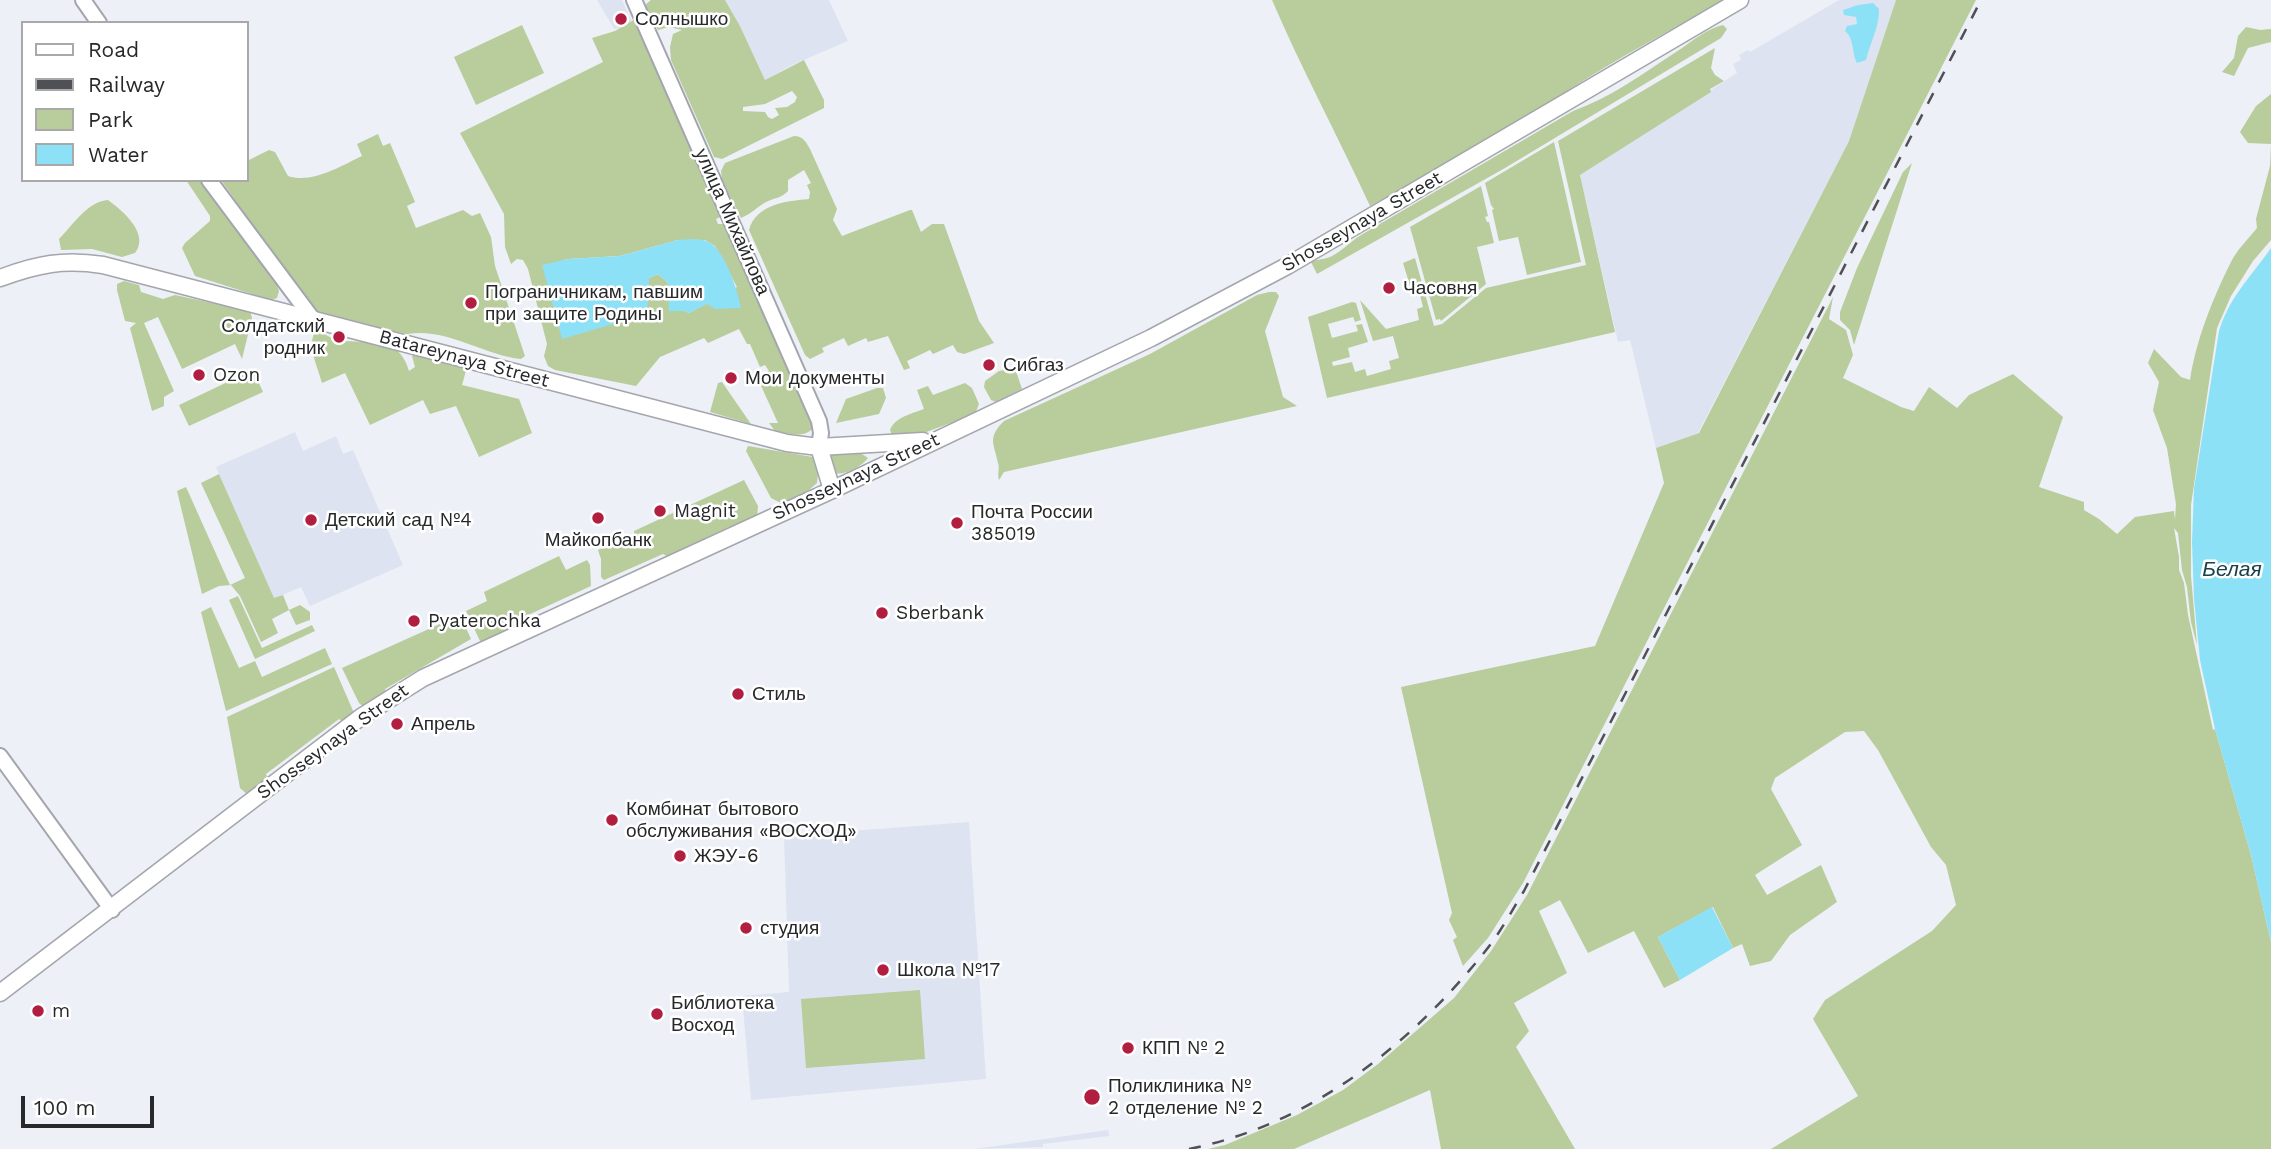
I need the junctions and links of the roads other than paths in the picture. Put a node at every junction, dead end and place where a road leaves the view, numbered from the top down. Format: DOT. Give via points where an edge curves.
graph roads {
  1 [pos="83,0"];
  2 [pos="634,0"];
  3 [pos="1740,0"];
  4 [pos="98,21"];
  5 [pos="210,182"];
  6 [pos="0,278"];
  7 [pos="312,318"];
  8 [pos="933,440"];
  9 [pos="819,447"];
  10 [pos="832,490"];
  11 [pos="0,756"];
  12 [pos="112,909"];
  13 [pos="0,993"];
  1 -- 4 [label="street"];
  2 -- 9 [label="street, улица Михайлова" via="819,421"];
  3 -- 8 [label="main road, Shosseynaya Street" via="1287,266 1151,338"];
  5 -- 7 [label="street"];
  6 -- 7 [label="main road, Batareynaya Street" via="39,265 83,262"];
  7 -- 9 [label="main road, Batareynaya Street" via="734,430"];
  8 -- 9 [label="main road, Batareynaya Street"];
  8 -- 10 [label="main road, Shosseynaya Street"];
  9 -- 10 [label="main road"];
  10 -- 12 [label="main road, Shosseynaya Street" via="423,678 361,717"];
  11 -- 12 [label="street"];
  12 -- 13 [label="main road, Shosseynaya Street"];
}
